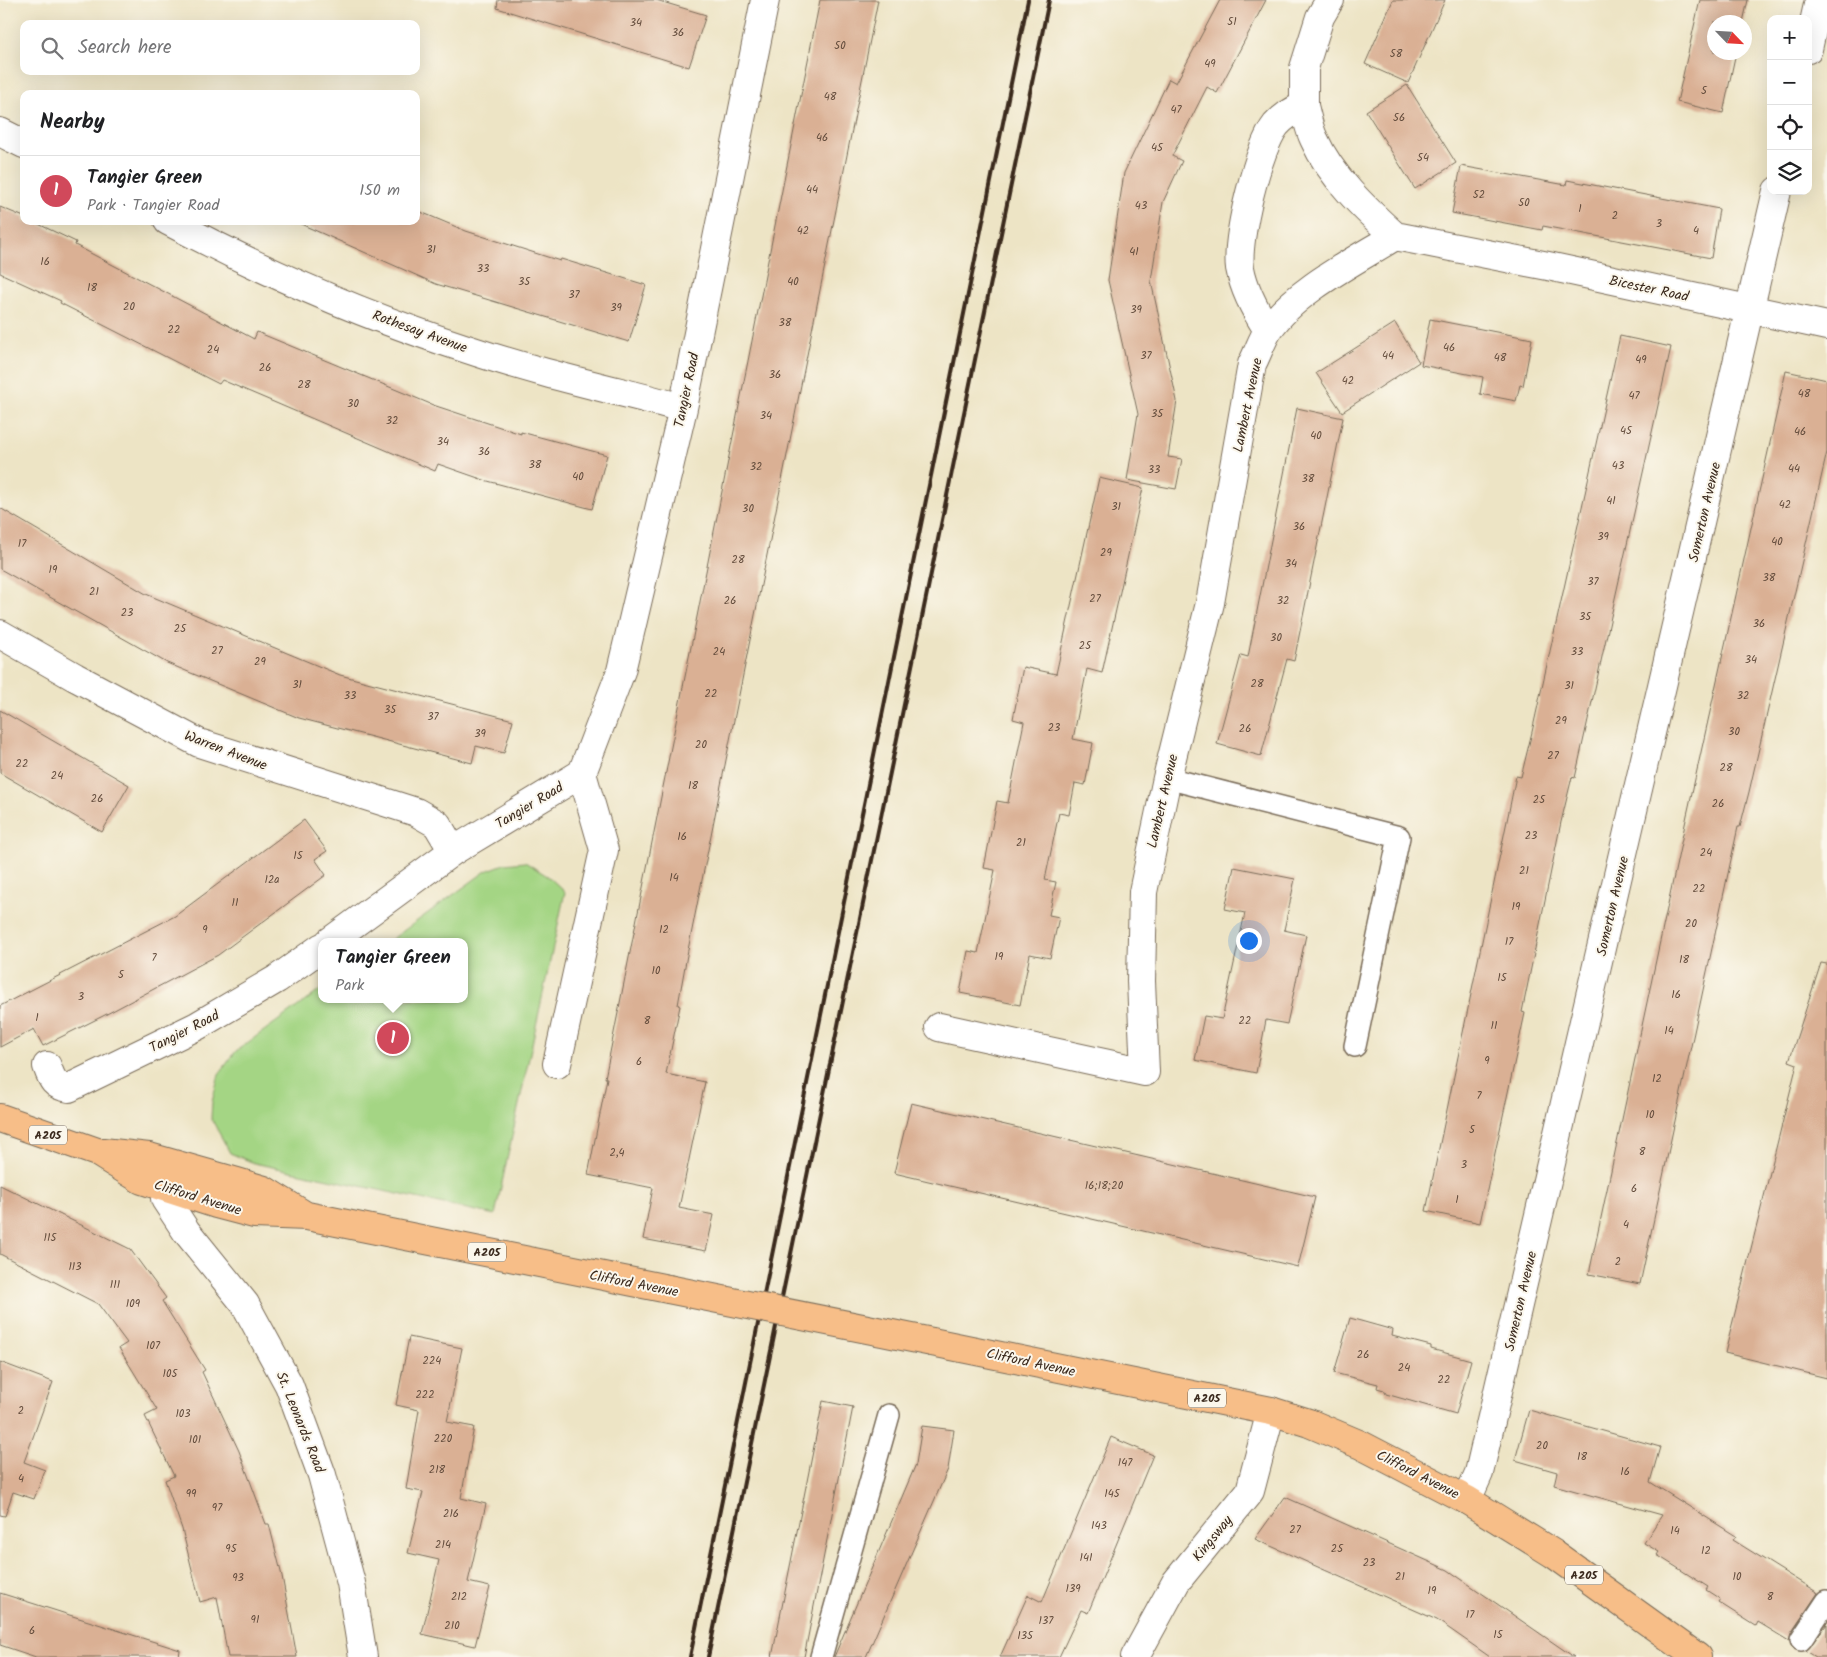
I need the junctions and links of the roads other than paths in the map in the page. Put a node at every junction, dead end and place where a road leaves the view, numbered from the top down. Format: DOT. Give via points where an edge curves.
graph roads {
  1 [pos="765,0"];
  2 [pos="1330,0"];
  3 [pos="1819,0"];
  4 [pos="1812,31"];
  5 [pos="1304,106"];
  6 [pos="0,132"];
  7 [pos="20,142"];
  8 [pos="1776,195"];
  9 [pos="176,225"];
  10 [pos="1395,236"];
  11 [pos="1751,311"];
  12 [pos="1827,326"];
  13 [pos="1268,330"];
  14 [pos="683,408"];
  15 [pos="0,634"];
  16 [pos="582,773"];
  17 [pos="1167,778"];
  18 [pos="453,851"];
  19 [pos="333,938"];
  20 [pos="318,950"];
  21 [pos="939,1027"];
  22 [pos="1355,1046"];
  23 [pos="557,1064"];
  24 [pos="46,1066"];
  25 [pos="0,1118"];
  26 [pos="97,1152"];
  27 [pos="166,1188"];
  28 [pos="307,1216"];
  29 [pos="1271,1411"];
  30 [pos="889,1415"];
  31 [pos="1467,1500"];
  32 [pos="1827,1601"];
  33 [pos="1801,1640"];
  34 [pos="363,1657"];
  35 [pos="821,1657"];
  36 [pos="1135,1657"];
  37 [pos="1697,1657"];
  1 -- 14 [label="street, Tangier Road"];
  2 -- 5 [label="street" via="1320,16 1304,68"];
  3 -- 4 [label="street"];
  5 -- 10 [label="street" via="1314,139 1330,166 1351,193"];
  5 -- 13 [label="street" via="1276,126 1246,206 1240,236 1240,268 1258,314"];
  6 -- 7 [label="street"];
  8 -- 11 [label="street"];
  9 -- 14 [label="street, Rothesay Avenue" via="271,272 374,316 468,350"];
  10 -- 11 [label="street, Bicester Road"];
  10 -- 13 [label="street, Lambert Avenue" via="1307,293"];
  11 -- 12 [label="street, Bicester Road"];
  11 -- 31 [label="street, Somerton Avenue" via="1479,1473"];
  13 -- 17 [label="street, Lambert Avenue" via="1252,364 1210,603"];
  14 -- 16 [label="street, Tangier Road" via="621,671"];
  15 -- 18 [label="street, Warren Avenue" via="199,743 416,812 437,824"];
  16 -- 18 [label="street, Tangier Road"];
  16 -- 23 [label="street" via="604,850"];
  17 -- 21 [label="street, Lambert Avenue" via="1143,892 1141,981 1145,1072"];
  17 -- 22 [label="lane" via="1399,837"];
  18 -- 19 [label="street, Tangier Road"];
  20 -- 24 [label="street, Tangier Road" via="197,1026 69,1088 58,1086"];
  25 -- 26 [label="highway, Clifford Avenue / A205"];
  26 -- 27 [label="highway, Clifford Avenue / A205" via="142,1180"];
  26 -- 28 [label="highway, Clifford Avenue / A205" via="149,1157 264,1190"];
  27 -- 28 [label="highway, Clifford Avenue / A205" via="254,1214"];
  27 -- 34 [label="street, St. Leonards Road" via="165,1199 245,1304 288,1385 322,1475 351,1583"];
  28 -- 29 [label="highway, Clifford Avenue / A205, bridge"];
  29 -- 31 [label="highway, Clifford Avenue / A205" via="1310,1423 1361,1445"];
  29 -- 36 [label="street, Kingsway" via="1250,1490 1176,1582"];
  30 -- 35 [label="lane"];
  31 -- 37 [label="highway, Clifford Avenue / A205" via="1554,1554"];
  32 -- 33 [label="lane"];
}
